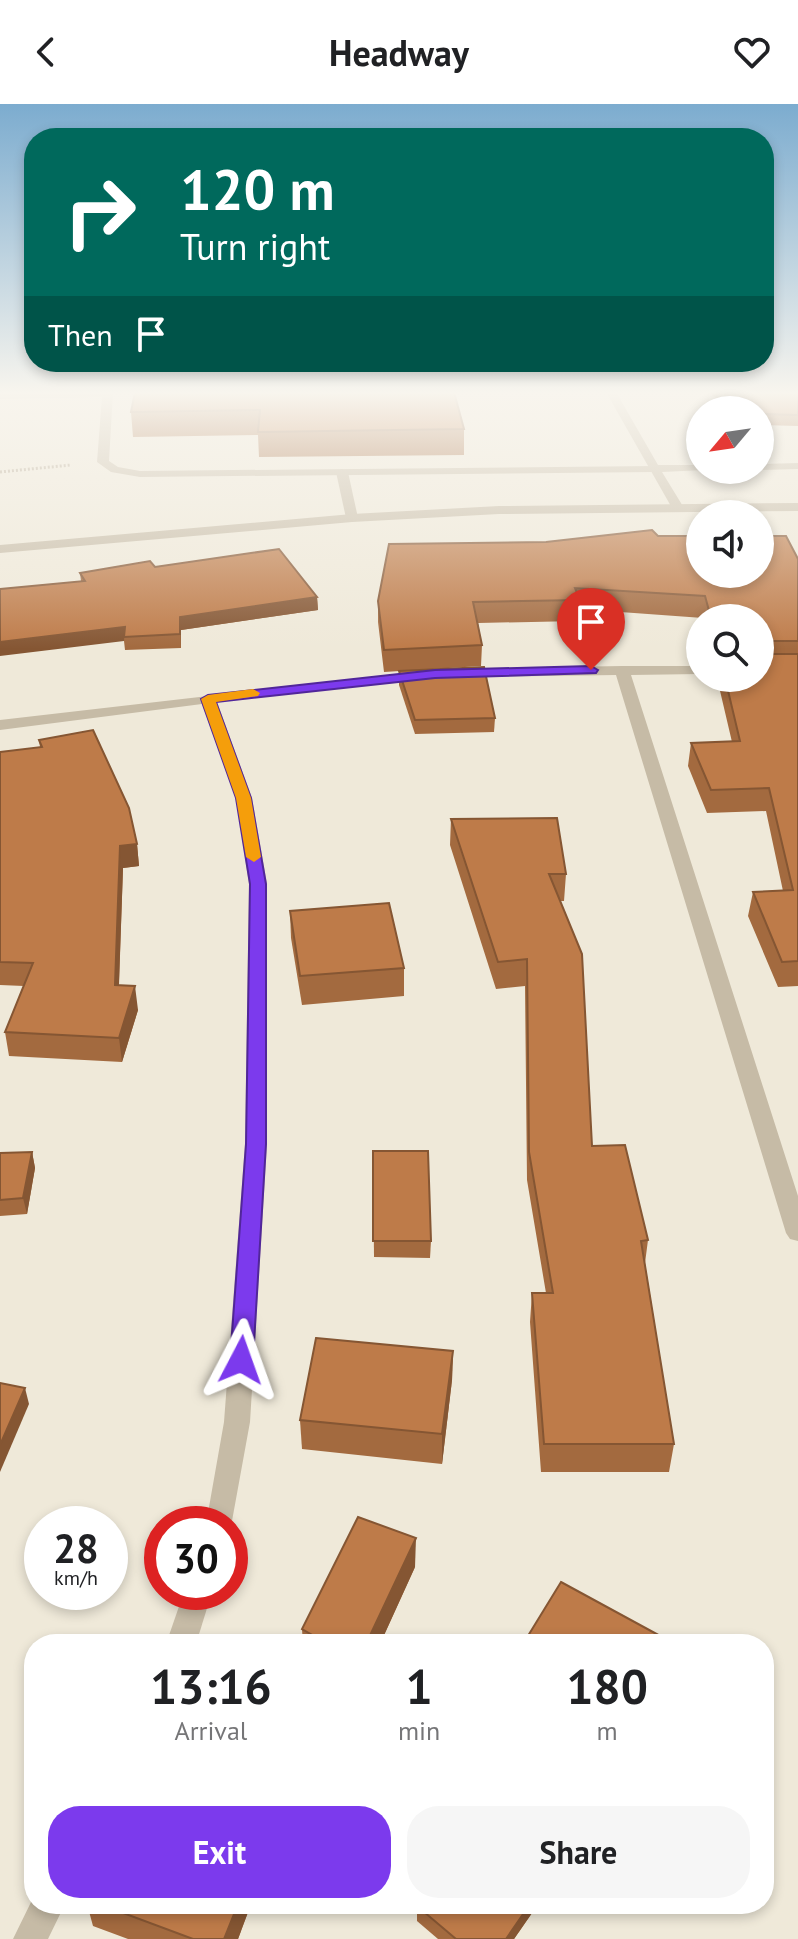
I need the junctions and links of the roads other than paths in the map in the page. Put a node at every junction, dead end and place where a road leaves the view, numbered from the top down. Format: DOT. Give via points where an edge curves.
graph roads {
  1 [pos="343,478"];
  2 [pos="659,478"];
  3 [pos="798,507"];
  4 [pos="678,508"];
  5 [pos="352,518"];
  6 [pos="0,549"];
  7 [pos="622,670"];
  8 [pos="686,670"];
  9 [pos="208,699"];
  10 [pos="0,725"];
  11 [pos="798,1233"];
  12 [pos="223,1506"];
  13 [pos="192,1610"];
  14 [pos="184,1634"];
  15 [pos="43,1914"];
  16 [pos="30,1939"];
  1 -- 5 [label="street"];
  2 -- 4 [label="street"];
  3 -- 4 [label="street"];
  4 -- 5 [label="street"];
  5 -- 6 [label="street"];
  7 -- 8 [label="street"];
  7 -- 9 [label="street" via="443,674"];
  7 -- 11 [label="street"];
  9 -- 10 [label="street"];
  9 -- 12 [label="street" via="244,798 258,884 256,1144 237,1422"];
  13 -- 14 [label="street"];
  15 -- 16 [label="street"];
}
